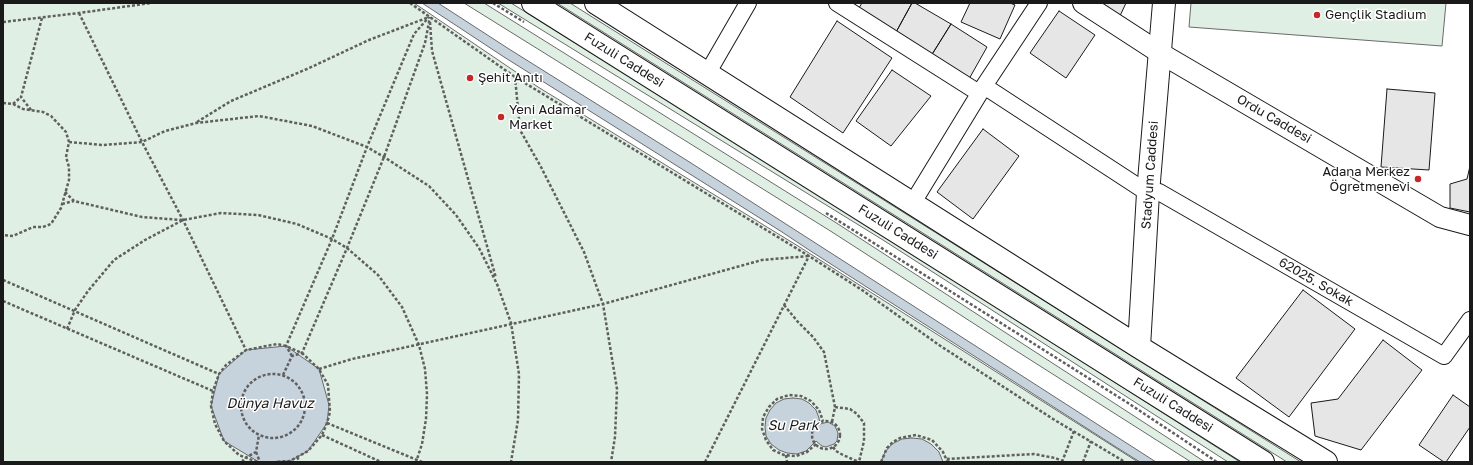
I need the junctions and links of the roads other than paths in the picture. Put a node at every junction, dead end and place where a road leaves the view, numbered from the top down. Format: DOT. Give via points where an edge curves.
graph roads {
  1 [pos="533,3"];
  2 [pos="596,3"];
  3 [pos="748,3"];
  4 [pos="837,3"];
  5 [pos="1039,3"];
  6 [pos="1083,3"];
  7 [pos="1164,3"];
  8 [pos="1160,53"];
  9 [pos="707,74"];
  10 [pos="982,90"];
  11 [pos="1148,193"];
  12 [pos="912,204"];
  13 [pos="1470,225"];
  14 [pos="1470,320"];
  15 [pos="1138,346"];
  16 [pos="1264,462"];
  17 [pos="1326,462"];
  1 -- 16 [label="main road, Fuzuli Caddesi"];
  2 -- 9 [label="main road"];
  3 -- 9 [label="street"];
  4 -- 10 [label="street"];
  5 -- 10 [label="street"];
  6 -- 8 [label="street, Ordu Caddesi"];
  7 -- 8 [label="main road, Stadyum Caddesi"];
  8 -- 11 [label="main road, Stadyum Caddesi"];
  8 -- 13 [label="street, Ordu Caddesi" via="1440,217"];
  9 -- 12 [label="main road"];
  10 -- 11 [label="street"];
  10 -- 12 [label="street"];
  11 -- 14 [label="street, 62025. Sokak" via="1159,192 1444,356"];
  11 -- 15 [label="main road, Stadyum Caddesi"];
  12 -- 15 [label="main road"];
  15 -- 17 [label="main road"];
}
